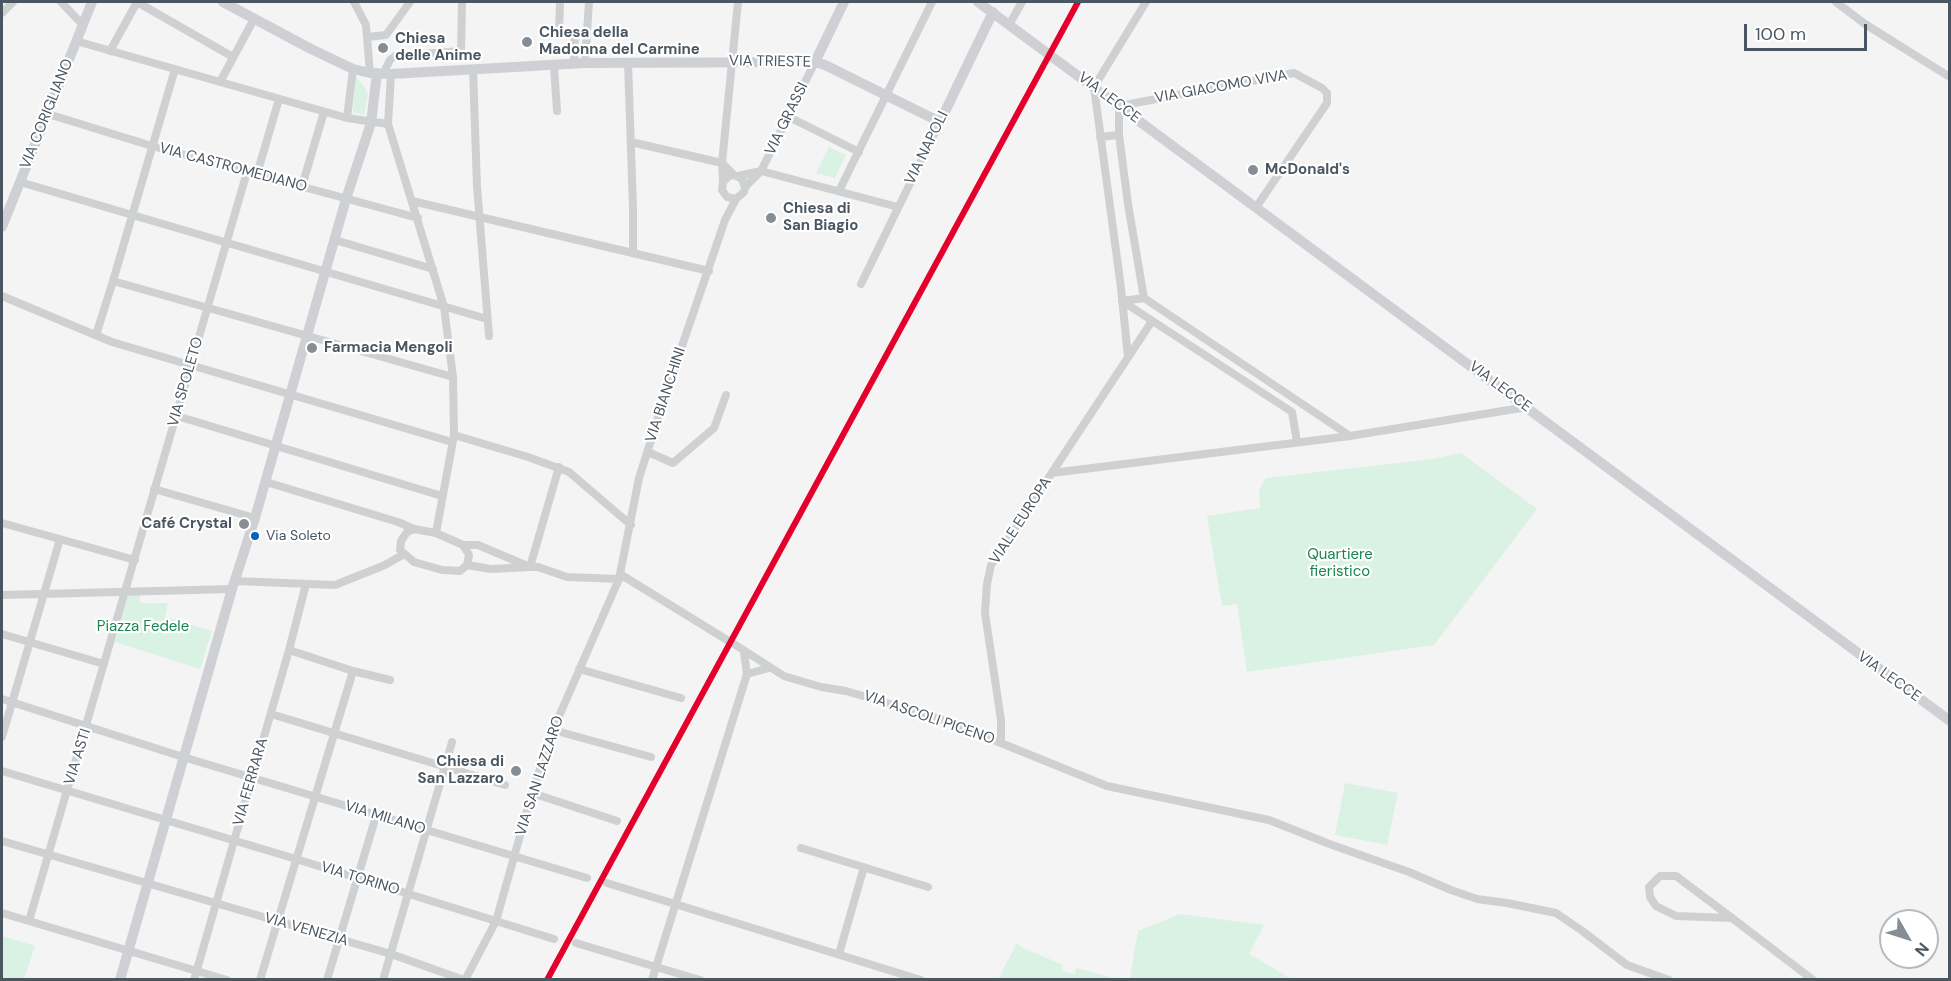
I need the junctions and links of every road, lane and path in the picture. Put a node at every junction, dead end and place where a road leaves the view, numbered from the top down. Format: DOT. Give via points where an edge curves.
graph roads {
  1 [pos="13,2"];
  2 [pos="61,2"];
  3 [pos="92,2"];
  4 [pos="137,2"];
  5 [pos="223,2"];
  6 [pos="354,2"];
  7 [pos="410,2"];
  8 [pos="462,2"];
  9 [pos="560,2"];
  10 [pos="589,2"];
  11 [pos="738,2"];
  12 [pos="844,2"];
  13 [pos="932,2"];
  14 [pos="978,2"];
  15 [pos="1022,2"];
  16 [pos="1146,2"];
  17 [pos="1836,2"];
  18 [pos="993,12"];
  19 [pos="2,13"];
  20 [pos="254,20"];
  21 [pos="82,24"];
  22 [pos="1010,25"];
  23 [pos="575,34"];
  24 [pos="587,35"];
  25 [pos="367,37"];
  26 [pos="76,41"];
  27 [pos="110,51"];
  28 [pos="233,57"];
  29 [pos="731,61"];
  30 [pos="815,62"];
  31 [pos="628,63"];
  32 [pos="580,64"];
  33 [pos="554,66"];
  34 [pos="175,69"];
  35 [pos="353,69"];
  36 [pos="473,70"];
  37 [pos="380,73"];
  38 [pos="1950,77"];
  39 [pos="220,82"];
  40 [pos="1094,87"];
  41 [pos="887,96"];
  42 [pos="279,99"];
  43 [pos="1119,106"];
  44 [pos="556,111"];
  45 [pos="324,112"];
  46 [pos="48,114"];
  47 [pos="787,116"];
  48 [pos="347,118"];
  49 [pos="940,122"];
  50 [pos="371,123"];
  51 [pos="388,124"];
  52 [pos="1119,135"];
  53 [pos="1100,137"];
  54 [pos="631,142"];
  55 [pos="152,146"];
  56 [pos="859,152"];
  57 [pos="722,163"];
  58 [pos="761,171"];
  59 [pos="247,172"];
  60 [pos="256,174"];
  61 [pos="736,176"];
  62 [pos="20,182"];
  63 [pos="723,182"];
  64 [pos="302,186"];
  65 [pos="745,187"];
  66 [pos="839,191"];
  67 [pos="723,194"];
  68 [pos="346,199"];
  69 [pos="736,199"];
  70 [pos="412,201"];
  71 [pos="1257,206"];
  72 [pos="898,207"];
  73 [pos="132,215"];
  74 [pos="479,216"];
  75 [pos="418,218"];
  76 [pos="725,220"];
  77 [pos="2,227"];
  78 [pos="335,240"];
  79 [pos="226,243"];
  80 [pos="633,253"];
  81 [pos="433,269"];
  82 [pos="709,271"];
  83 [pos="326,272"];
  84 [pos="113,281"];
  85 [pos="861,284"];
  86 [pos="2,296"];
  87 [pos="1144,298"];
  88 [pos="1122,301"];
  89 [pos="444,307"];
  90 [pos="208,309"];
  91 [pos="487,319"];
  92 [pos="1152,321"];
  93 [pos="96,335"];
  94 [pos="489,336"];
  95 [pos="307,337"];
  96 [pos="1128,357"];
  97 [pos="191,365"];
  98 [pos="453,377"];
  99 [pos="291,394"];
  100 [pos="726,395"];
  101 [pos="1300,401"];
  102 [pos="1527,407"];
  103 [pos="1292,412"];
  104 [pos="177,416"];
  105 [pos="1350,436"];
  106 [pos="453,439"];
  107 [pos="1297,442"];
  108 [pos="276,445"];
  109 [pos="648,452"];
  110 [pos="559,467"];
  111 [pos="1052,474"];
  112 [pos="266,482"];
  113 [pos="154,489"];
  114 [pos="442,496"];
  115 [pos="255,518"];
  116 [pos="2,523"];
  117 [pos="631,525"];
  118 [pos="414,529"];
  119 [pos="436,533"];
  120 [pos="60,539"];
  121 [pos="463,545"];
  122 [pos="404,555"];
  123 [pos="135,560"];
  124 [pos="467,565"];
  125 [pos="530,567"];
  126 [pos="619,577"];
  127 [pos="306,584"];
  128 [pos="233,585"];
  129 [pos="124,591"];
  130 [pos="44,594"];
  131 [pos="2,595"];
  132 [pos="2,634"];
  133 [pos="30,642"];
  134 [pos="289,650"];
  135 [pos="744,652"];
  136 [pos="104,664"];
  137 [pos="769,668"];
  138 [pos="579,669"];
  139 [pos="353,671"];
  140 [pos="747,674"];
  141 [pos="390,680"];
  142 [pos="681,698"];
  143 [pos="2,699"];
  144 [pos="12,702"];
  145 [pos="271,714"];
  146 [pos="1950,721"];
  147 [pos="87,726"];
  148 [pos="553,730"];
  149 [pos="334,733"];
  150 [pos="2,737"];
  151 [pos="452,742"];
  152 [pos="1001,742"];
  153 [pos="183,757"];
  154 [pos="651,757"];
  155 [pos="445,767"];
  156 [pos="2,771"];
  157 [pos="252,778"];
  158 [pos="506,785"];
  159 [pos="68,790"];
  160 [pos="531,794"];
  161 [pos="315,797"];
  162 [pos="376,816"];
  163 [pos="165,819"];
  164 [pos="617,821"];
  165 [pos="428,831"];
  166 [pos="234,840"];
  167 [pos="2,841"];
  168 [pos="801,848"];
  169 [pos="48,856"];
  170 [pos="514,857"];
  171 [pos="296,859"];
  172 [pos="864,867"];
  173 [pos="357,878"];
  174 [pos="587,878"];
  175 [pos="147,883"];
  176 [pos="607,883"];
  177 [pos="928,887"];
  178 [pos="408,894"];
  179 [pos="216,903"];
  180 [pos="675,903"];
  181 [pos="2,913"];
  182 [pos="1732,918"];
  183 [pos="29,921"];
  184 [pos="496,921"];
  185 [pos="278,922"];
  186 [pos="339,939"];
  187 [pos="554,939"];
  188 [pos="576,943"];
  189 [pos="128,950"];
  190 [pos="391,954"];
  191 [pos="839,954"];
  192 [pos="656,966"];
  193 [pos="197,971"];
  194 [pos="120,980"];
  195 [pos="194,980"];
  196 [pos="227,980"];
  197 [pos="260,980"];
  198 [pos="327,980"];
  199 [pos="383,980"];
  200 [pos="465,980"];
  201 [pos="652,980"];
  202 [pos="700,980"];
  203 [pos="921,980"];
  204 [pos="1669,980"];
  205 [pos="1813,980"];
  1 -- 19 [label="street"];
  2 -- 21 [label="street"];
  3 -- 21 [label="street, VIA CORIGLIANO"];
  4 -- 27 [label="street"];
  4 -- 28 [label="street"];
  5 -- 20 [label="street, VIA TRIESTE"];
  6 -- 25 [label="street" via="366,25"];
  7 -- 25 [label="street" via="386,35"];
  8 -- 37 [label="street" via="461,51 395,56"];
  9 -- 23 [label="street" via="559,31"];
  10 -- 24 [label="street"];
  11 -- 29 [label="street"];
  12 -- 30 [label="street, VIA GRASSI"];
  13 -- 41 [label="street"];
  14 -- 18 [label="street, VIA LECCE"];
  15 -- 22 [label="street"];
  16 -- 40 [label="street"];
  17 -- 38 [label="street"];
  18 -- 22 [label="street, VIA LECCE"];
  18 -- 49 [label="street, VIA NAPOLI"];
  20 -- 28 [label="street"];
  20 -- 35 [label="street, VIA TRIESTE"];
  21 -- 26 [label="street, VIA CORIGLIANO"];
  22 -- 40 [label="street, VIA LECCE"];
  23 -- 24 [label="street"];
  23 -- 32 [label="street"];
  24 -- 32 [label="street"];
  25 -- 37 [label="street"];
  26 -- 27 [label="street"];
  26 -- 46 [label="street, VIA CORIGLIANO"];
  27 -- 34 [label="street"];
  28 -- 39 [label="street"];
  29 -- 30 [label="street, VIA TRIESTE"];
  29 -- 31 [label="street, VIA TRIESTE"];
  29 -- 57 [label="street"];
  30 -- 41 [label="street, VIA TRIESTE"];
  30 -- 47 [label="street, VIA GRASSI"];
  31 -- 32 [label="street, VIA TRIESTE"];
  31 -- 54 [label="street"];
  32 -- 33 [label="street, VIA TRIESTE"];
  33 -- 36 [label="street, VIA TRIESTE"];
  33 -- 44 [label="street"];
  34 -- 39 [label="street"];
  34 -- 55 [label="street"];
  35 -- 37 [label="street, VIA TRIESTE"];
  35 -- 48 [label="street"];
  36 -- 37 [label="street, VIA TRIESTE"];
  36 -- 74 [label="street"];
  37 -- 50 [label="street"];
  37 -- 51 [label="street"];
  39 -- 42 [label="street"];
  40 -- 43 [label="street, VIA LECCE"];
  40 -- 53 [label="street"];
  41 -- 49 [label="street, VIA TRIESTE"];
  41 -- 56 [label="street"];
  42 -- 45 [label="street"];
  42 -- 60 [label="street"];
  43 -- 52 [label="street"];
  43 -- 71 [label="street, VIA LECCE"];
  43 -- 71 [label="street, VIA GIACOMO VIVA" via="1294,73 1322,88 1328,103"];
  45 -- 48 [label="street"];
  45 -- 64 [label="street"];
  46 -- 55 [label="street, VIA CASTROMEDIANO"];
  46 -- 62 [label="street, VIA CORIGLIANO"];
  47 -- 56 [label="street"];
  47 -- 58 [label="street, VIA GRASSI"];
  48 -- 50 [label="street"];
  49 -- 72 [label="street, VIA NAPOLI"];
  50 -- 51 [label="street"];
  50 -- 68 [label="street"];
  51 -- 70 [label="street"];
  52 -- 53 [label="street"];
  52 -- 87 [label="street"];
  53 -- 88 [label="street"];
  54 -- 57 [label="street"];
  54 -- 80 [label="street"];
  55 -- 59 [label="street, VIA CASTROMEDIANO"];
  55 -- 73 [label="street"];
  56 -- 66 [label="street"];
  57 -- 61 [label="street"];
  57 -- 63 [label="street"];
  58 -- 61 [label="street"];
  58 -- 65 [label="street, VIA GRASSI"];
  58 -- 66 [label="street"];
  59 -- 60 [label="street, VIA CASTROMEDIANO"];
  59 -- 79 [label="street, VIA SPOLETO"];
  60 -- 64 [label="street, VIA CASTROMEDIANO"];
  61 -- 63 [label="street"];
  61 -- 65 [label="street"];
  62 -- 73 [label="street"];
  62 -- 77 [label="street, VIA CORIGLIANO"];
  63 -- 67 [label="street"];
  64 -- 68 [label="street, VIA CASTROMEDIANO"];
  65 -- 69 [label="street"];
  66 -- 72 [label="street"];
  67 -- 69 [label="street"];
  67 -- 76 [label="street"];
  68 -- 75 [label="street, VIA CASTROMEDIANO"];
  68 -- 78 [label="street"];
  69 -- 76 [label="street"];
  70 -- 74 [label="street"];
  70 -- 75 [label="street"];
  71 -- 102 [label="street, VIA LECCE"];
  72 -- 85 [label="street, VIA NAPOLI"];
  73 -- 79 [label="street"];
  73 -- 84 [label="street"];
  74 -- 80 [label="street"];
  74 -- 91 [label="street"];
  75 -- 81 [label="street"];
  76 -- 82 [label="street, VIA BIANCHINI"];
  78 -- 81 [label="street"];
  78 -- 83 [label="street"];
  79 -- 83 [label="street"];
  79 -- 90 [label="street, VIA SPOLETO"];
  80 -- 82 [label="street"];
  81 -- 89 [label="street"];
  82 -- 109 [label="street, VIA BIANCHINI"];
  83 -- 89 [label="street"];
  83 -- 95 [label="street"];
  84 -- 90 [label="street"];
  84 -- 93 [label="street"];
  86 -- 93 [label="street"];
  87 -- 88 [label="street"];
  87 -- 101 [label="street"];
  88 -- 92 [label="street"];
  88 -- 96 [label="street"];
  89 -- 91 [label="street"];
  89 -- 98 [label="street"];
  90 -- 95 [label="street"];
  90 -- 97 [label="street, VIA SPOLETO"];
  91 -- 94 [label="street"];
  92 -- 96 [label="street, VIALE EUROPA"];
  92 -- 103 [label="street"];
  93 -- 97 [label="street"];
  95 -- 98 [label="street"];
  95 -- 99 [label="street"];
  96 -- 111 [label="street, VIALE EUROPA"];
  97 -- 99 [label="street"];
  97 -- 104 [label="street, VIA SPOLETO"];
  98 -- 106 [label="street"];
  99 -- 106 [label="street"];
  99 -- 108 [label="street"];
  100 -- 109 [label="street" via="714,428 673,463"];
  101 -- 103 [label="street"];
  101 -- 105 [label="street"];
  102 -- 105 [label="street"];
  102 -- 146 [label="street, VIA LECCE"];
  103 -- 107 [label="street"];
  104 -- 108 [label="street"];
  104 -- 113 [label="street, VIA SPOLETO"];
  105 -- 107 [label="street"];
  106 -- 110 [label="street"];
  106 -- 114 [label="street"];
  107 -- 111 [label="street"];
  108 -- 112 [label="street"];
  108 -- 114 [label="street"];
  109 -- 117 [label="street, VIA BIANCHINI"];
  110 -- 117 [label="street"];
  110 -- 125 [label="street"];
  111 -- 152 [label="street, VIALE EUROPA" via="992,565 987,584 985,613"];
  112 -- 115 [label="street"];
  112 -- 118 [label="street"];
  113 -- 115 [label="street"];
  113 -- 123 [label="street, VIA SPOLETO"];
  114 -- 119 [label="street"];
  115 -- 128 [label="street"];
  116 -- 120 [label="street"];
  117 -- 126 [label="street, VIA BIANCHINI"];
  118 -- 119 [label="street"];
  118 -- 122 [label="street" via="401,541"];
  119 -- 121 [label="street"];
  120 -- 123 [label="street"];
  120 -- 130 [label="street"];
  121 -- 124 [label="street" via="469,555"];
  121 -- 125 [label="street" via="477,546"];
  122 -- 124 [label="street" via="442,570 460,571"];
  122 -- 127 [label="street" via="335,585"];
  123 -- 129 [label="street, VIA SPOLETO"];
  124 -- 125 [label="street" via="492,569"];
  125 -- 126 [label="street" via="567,577"];
  126 -- 135 [label="street, VIA ASCOLI PICENO"];
  126 -- 138 [label="street, VIA SAN LAZZARO"];
  127 -- 128 [label="street"];
  127 -- 134 [label="street, VIA FERRARA"];
  128 -- 129 [label="street"];
  128 -- 153 [label="street"];
  129 -- 130 [label="street"];
  129 -- 136 [label="street, VIA ASTI"];
  130 -- 131 [label="street"];
  130 -- 133 [label="street"];
  132 -- 133 [label="street"];
  133 -- 136 [label="street"];
  133 -- 144 [label="street"];
  134 -- 139 [label="street"];
  134 -- 145 [label="street, VIA FERRARA"];
  135 -- 137 [label="street, VIA ASCOLI PICENO"];
  135 -- 140 [label="street"];
  136 -- 147 [label="street, VIA ASTI"];
  137 -- 140 [label="street"];
  137 -- 152 [label="street, VIA ASCOLI PICENO" via="807,683 944,720"];
  138 -- 142 [label="street"];
  138 -- 148 [label="street, VIA SAN LAZZARO"];
  139 -- 141 [label="street"];
  139 -- 149 [label="street"];
  140 -- 180 [label="street"];
  143 -- 144 [label="street, VIA MILANO"];
  144 -- 147 [label="street, VIA MILANO"];
  144 -- 150 [label="street"];
  145 -- 149 [label="street"];
  145 -- 157 [label="street, VIA FERRARA"];
  147 -- 153 [label="street, VIA MILANO"];
  147 -- 159 [label="street, VIA ASTI"];
  148 -- 154 [label="street"];
  148 -- 160 [label="street, VIA SAN LAZZARO"];
  149 -- 155 [label="street"];
  149 -- 161 [label="street"];
  151 -- 155 [label="street"];
  152 -- 204 [label="street, VIA ASCOLI PICENO" via="1107,786 1269,820 1468,896 1556,913 1627,965"];
  153 -- 157 [label="street, VIA MILANO"];
  153 -- 163 [label="street"];
  155 -- 158 [label="street"];
  155 -- 165 [label="street"];
  156 -- 159 [label="street, VIA TORINO"];
  157 -- 161 [label="street, VIA MILANO"];
  157 -- 166 [label="street, VIA FERRARA"];
  159 -- 163 [label="street, VIA TORINO"];
  159 -- 169 [label="street, VIA ASTI"];
  160 -- 164 [label="street"];
  160 -- 170 [label="street, VIA SAN LAZZARO"];
  161 -- 162 [label="street, VIA MILANO"];
  161 -- 171 [label="street"];
  162 -- 165 [label="street, VIA MILANO"];
  162 -- 173 [label="street"];
  163 -- 166 [label="street, VIA TORINO"];
  163 -- 175 [label="street"];
  165 -- 170 [label="street, VIA MILANO"];
  165 -- 178 [label="street"];
  166 -- 171 [label="street, VIA TORINO"];
  166 -- 179 [label="street, VIA FERRARA"];
  167 -- 169 [label="street, VIA VENEZIA"];
  168 -- 172 [label="street"];
  169 -- 175 [label="street, VIA VENEZIA"];
  169 -- 183 [label="street, VIA ASTI"];
  170 -- 174 [label="street, VIA MILANO"];
  170 -- 184 [label="street, VIA SAN LAZZARO"];
  171 -- 173 [label="street, VIA TORINO"];
  171 -- 185 [label="street"];
  172 -- 177 [label="street"];
  172 -- 191 [label="street"];
  173 -- 178 [label="street, VIA TORINO"];
  173 -- 186 [label="street"];
  175 -- 179 [label="street, VIA VENEZIA"];
  175 -- 189 [label="street"];
  176 -- 180 [label="street"];
  178 -- 184 [label="street, VIA TORINO"];
  178 -- 190 [label="street"];
  179 -- 185 [label="street, VIA VENEZIA"];
  179 -- 193 [label="street, VIA FERRARA"];
  180 -- 191 [label="street"];
  180 -- 192 [label="street"];
  181 -- 183 [label="street"];
  182 -- 182 [label="street" via="1676,916 1656,906 1649,887 1660,876 1676,876"];
  182 -- 205 [label="street"];
  183 -- 189 [label="street"];
  184 -- 187 [label="street, VIA TORINO"];
  184 -- 200 [label="street, VIA SAN LAZZARO"];
  185 -- 186 [label="street, VIA VENEZIA"];
  185 -- 197 [label="street"];
  186 -- 190 [label="street, VIA VENEZIA"];
  186 -- 198 [label="street"];
  188 -- 192 [label="street"];
  189 -- 193 [label="street"];
  189 -- 194 [label="street"];
  190 -- 199 [label="street"];
  190 -- 200 [label="street, VIA VENEZIA"];
  191 -- 203 [label="street"];
  192 -- 201 [label="street"];
  192 -- 202 [label="street"];
  193 -- 195 [label="street, VIA FERRARA"];
  193 -- 196 [label="street"];
}
